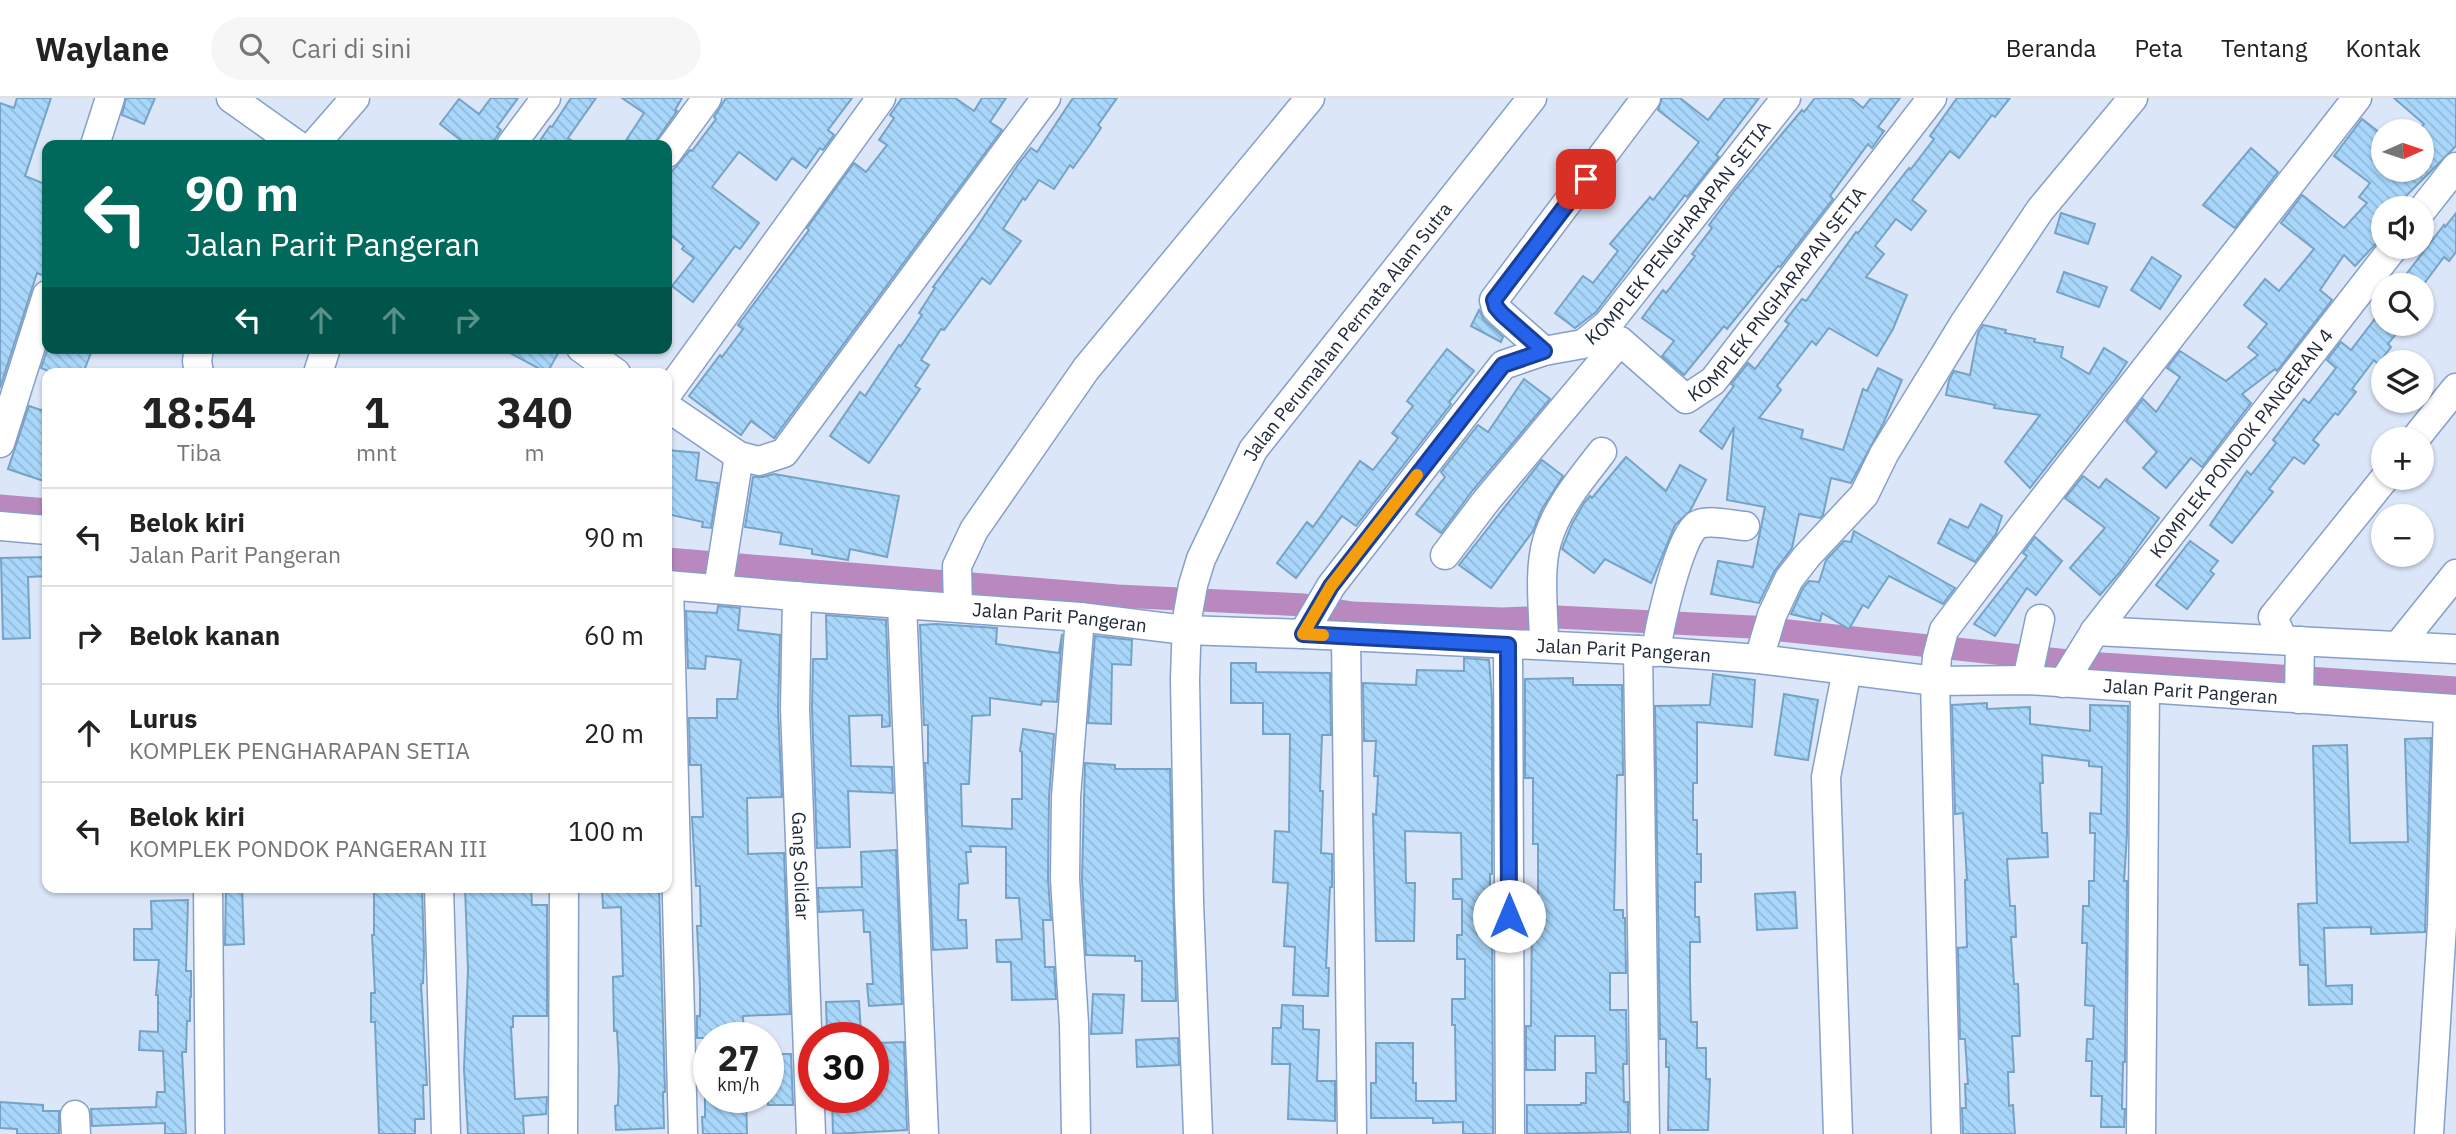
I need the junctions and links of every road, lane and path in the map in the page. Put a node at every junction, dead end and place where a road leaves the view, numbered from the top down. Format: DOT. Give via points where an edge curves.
graph roads {
  1 [pos="110,98"];
  2 [pos="355,98"];
  3 [pos="546,98"];
  4 [pos="707,98"];
  5 [pos="881,98"];
  6 [pos="1045,98"];
  7 [pos="1310,98"];
  8 [pos="1532,98"];
  9 [pos="1646,98"];
  10 [pos="1786,98"];
  11 [pos="1932,98"];
  12 [pos="2133,98"];
  13 [pos="2357,98"];
  14 [pos="242,101"];
  15 [pos="263,136"];
  16 [pos="97,140"];
  17 [pos="318,140"];
  18 [pos="515,140"];
  19 [pos="672,146"];
  20 [pos="2456,167"];
  21 [pos="2433,196"];
  22 [pos="2385,259"];
  23 [pos="42,311"];
  24 [pos="1544,351"];
  25 [pos="590,354"];
  26 [pos="610,368"];
  27 [pos="672,387"];
  28 [pos="2456,388"];
  29 [pos="672,410"];
  30 [pos="2425,427"];
  31 [pos="0,443"];
  32 [pos="1602,452"];
  33 [pos="739,456"];
  34 [pos="2375,490"];
  35 [pos="0,526"];
  36 [pos="1745,526"];
  37 [pos="42,530"];
  38 [pos="1445,555"];
  39 [pos="2456,574"];
  40 [pos="719,582"];
  41 [pos="672,585"];
  42 [pos="797,596"];
  43 [pos="957,601"];
  44 [pos="902,604"];
  45 [pos="1080,617"];
  46 [pos="1186,625"];
  47 [pos="1306,628"];
  48 [pos="2038,630"];
  49 [pos="2092,634"];
  50 [pos="1346,636"];
  51 [pos="1654,638"];
  52 [pos="1544,639"];
  53 [pos="2292,641"];
  54 [pos="1508,645"];
  55 [pos="2398,646"];
  56 [pos="2455,649"];
  57 [pos="1760,654"];
  58 [pos="1939,656"];
  59 [pos="1846,670"];
  60 [pos="2066,676"];
  61 [pos="2027,680"];
  62 [pos="2146,688"];
  63 [pos="2299,699"];
  64 [pos="2452,709"];
  65 [pos="672,731"];
  66 [pos="208,893"];
  67 [pos="439,893"];
  68 [pos="564,893"];
  69 [pos="210,1134"];
  70 [pos="446,1134"];
  71 [pos="564,1134"];
  72 [pos="683,1134"];
  73 [pos="811,1134"];
  74 [pos="923,1134"];
  75 [pos="1076,1134"];
  76 [pos="1198,1134"];
  77 [pos="1352,1134"];
  78 [pos="1510,1134"];
  79 [pos="1645,1134"];
  80 [pos="1838,1134"];
  81 [pos="1946,1134"];
  82 [pos="2140,1134"];
  83 [pos="2429,1134"];
  1 -- 16 [label="street"];
  2 -- 17 [label="street"];
  3 -- 18 [label="street"];
  4 -- 19 [label="street"];
  5 -- 27 [label="street"];
  6 -- 33 [label="street" via="791,446 759,461"];
  7 -- 43 [label="street" via="1086,369 975,530 957,566"];
  8 -- 46 [label="street, Jalan Perumahan Permata Alam Sutra" via="1253,450 1201,559"];
  9 -- 24 [label="street" via="1494,300 1502,314"];
  10 -- 24 [label="street, KOMPLEK PENGHARAPAN SETIA" via="1608,324 1583,344"];
  11 -- 38 [label="street, KOMPLEK PNGHARAPAN SETIA" via="1713,381 1686,399 1620,341"];
  12 -- 57 [label="street" via="2040,210 1965,322 1864,495 1789,579"];
  13 -- 58 [label="street" via="2022,527"];
  14 -- 15 [label="street"];
  20 -- 21 [label="street"];
  22 -- 49 [label="street, KOMPLEK PONDOK PANGERAN 4"];
  23 -- 31 [label="street"];
  24 -- 47 [label="street, KOMPLEK PENGHARAPAN SETIA" via="1503,365 1331,586"];
  25 -- 26 [label="street"];
  28 -- 30 [label="street"];
  29 -- 33 [label="street"];
  32 -- 52 [label="street" via="1567,498 1547,541"];
  33 -- 40 [label="street"];
  34 -- 53 [label="street" via="2273,617"];
  35 -- 37 [label="street"];
  36 -- 51 [label="street" via="1694,526"];
  39 -- 55 [label="street"];
  40 -- 41 [label="street, Jalan Parit Pangeran"];
  40 -- 42 [label="street, Jalan Parit Pangeran"];
  42 -- 44 [label="street, Jalan Parit Pangeran"];
  42 -- 73 [label="street, Gang Solidar" via="795,709"];
  43 -- 44 [label="street, Jalan Parit Pangeran"];
  43 -- 45 [label="street, Jalan Parit Pangeran"];
  44 -- 74 [label="street"];
  45 -- 46 [label="street, Jalan Parit Pangeran"];
  45 -- 75 [label="street" via="1066,797 1065,879"];
  46 -- 47 [label="street, Jalan Parit Pangeran"];
  46 -- 76 [label="street, Jalan Perumahan Permata Alam Sutra" via="1189,902"];
  47 -- 50 [label="street, Jalan Parit Pangeran"];
  48 -- 61 [label="street"];
  49 -- 53 [label="street"];
  49 -- 60 [label="street, KOMPLEK PONDOK PANGERAN 4"];
  50 -- 54 [label="street, Jalan Parit Pangeran"];
  50 -- 77 [label="street"];
  51 -- 52 [label="street, Jalan Parit Pangeran"];
  51 -- 57 [label="street, Jalan Parit Pangeran"];
  51 -- 79 [label="street"];
  52 -- 54 [label="street, Jalan Parit Pangeran"];
  53 -- 55 [label="street"];
  53 -- 63 [label="street"];
  54 -- 78 [label="street"];
  55 -- 56 [label="street"];
  57 -- 59 [label="street, Jalan Parit Pangeran"];
  58 -- 59 [label="street, Jalan Parit Pangeran"];
  58 -- 61 [label="street, Jalan Parit Pangeran"];
  58 -- 81 [label="street"];
  59 -- 80 [label="street" via="1826,777"];
  60 -- 61 [label="street, Jalan Parit Pangeran"];
  60 -- 62 [label="street, Jalan Parit Pangeran"];
  62 -- 63 [label="street, Jalan Parit Pangeran"];
  62 -- 82 [label="street"];
  63 -- 64 [label="street, Jalan Parit Pangeran"];
  64 -- 83 [label="street"];
  65 -- 72 [label="street"];
  66 -- 69 [label="street"];
  67 -- 70 [label="street"];
  68 -- 71 [label="street"];
}
